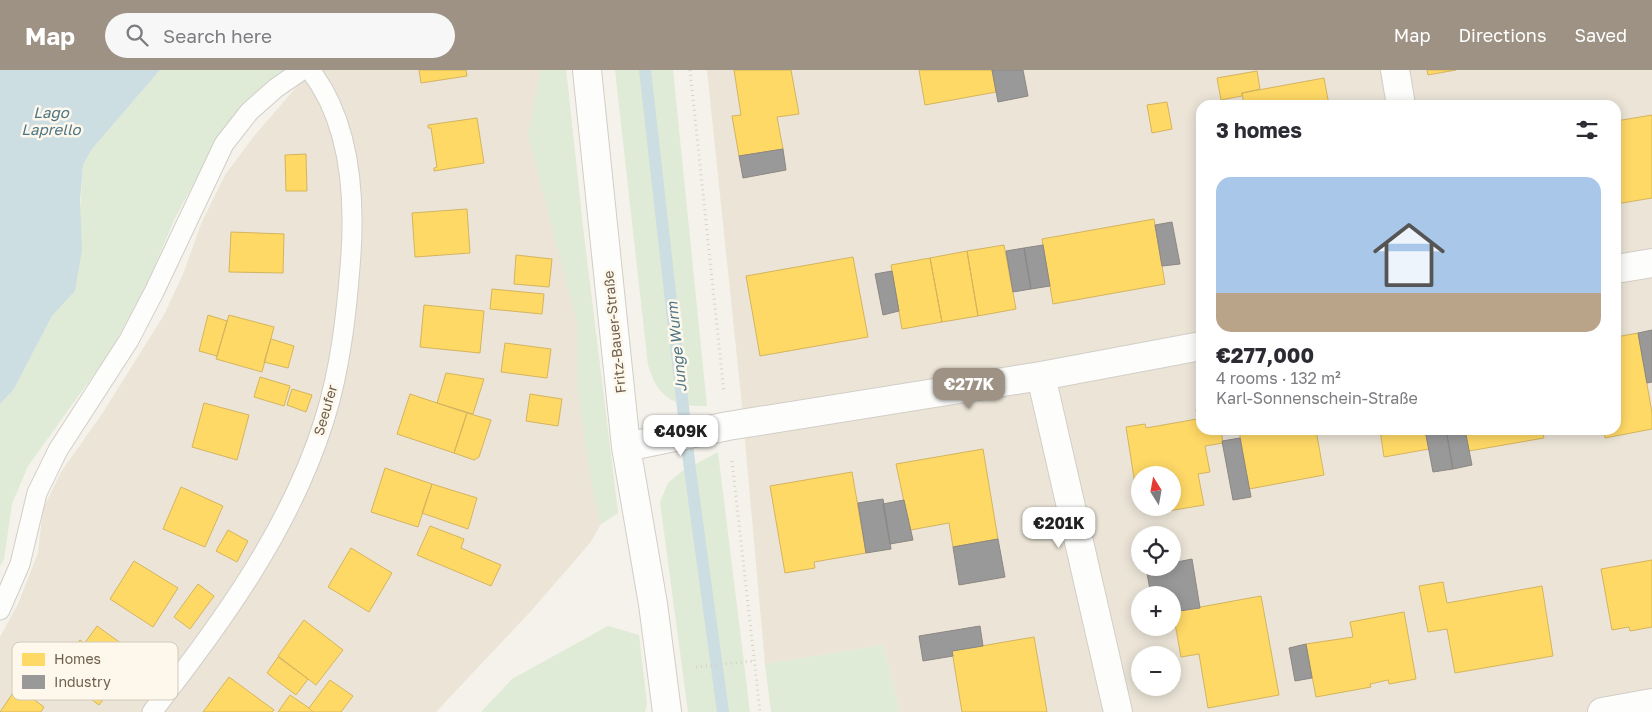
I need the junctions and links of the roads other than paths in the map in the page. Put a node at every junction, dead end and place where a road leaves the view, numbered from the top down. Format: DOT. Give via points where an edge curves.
graph roads {
  1 [pos="302,70"];
  2 [pos="310,70"];
  3 [pos="588,70"];
  4 [pos="1395,70"];
  5 [pos="1400,100"];
  6 [pos="1652,263"];
  7 [pos="1621,268"];
  8 [pos="1196,347"];
  9 [pos="1041,376"];
  10 [pos="626,447"];
  11 [pos="0,610"];
  12 [pos="178,679"];
  13 [pos="161,700"];
  14 [pos="1652,703"];
  15 [pos="152,712"];
  16 [pos="667,712"];
  17 [pos="1118,712"];
  18 [pos="1602,712"];
  1 -- 11 [label="lane" via="249,112 224,144 129,340 54,458 37,493 20,564"];
  2 -- 12 [label="lane, Seeufer" via="321,85 338,127 352,194 348,290 340,355 324,420 300,483 246,581"];
  3 -- 10 [label="street, Fritz-Bauer-Straße"];
  4 -- 5 [label="street"];
  6 -- 7 [label="street"];
  8 -- 9 [label="street"];
  9 -- 10 [label="street" via="728,426"];
  9 -- 17 [label="street"];
  10 -- 16 [label="street, Fritz-Bauer-Straße" via="653,604"];
  13 -- 15 [label="lane, Seeufer"];
  14 -- 18 [label="street"];
}
